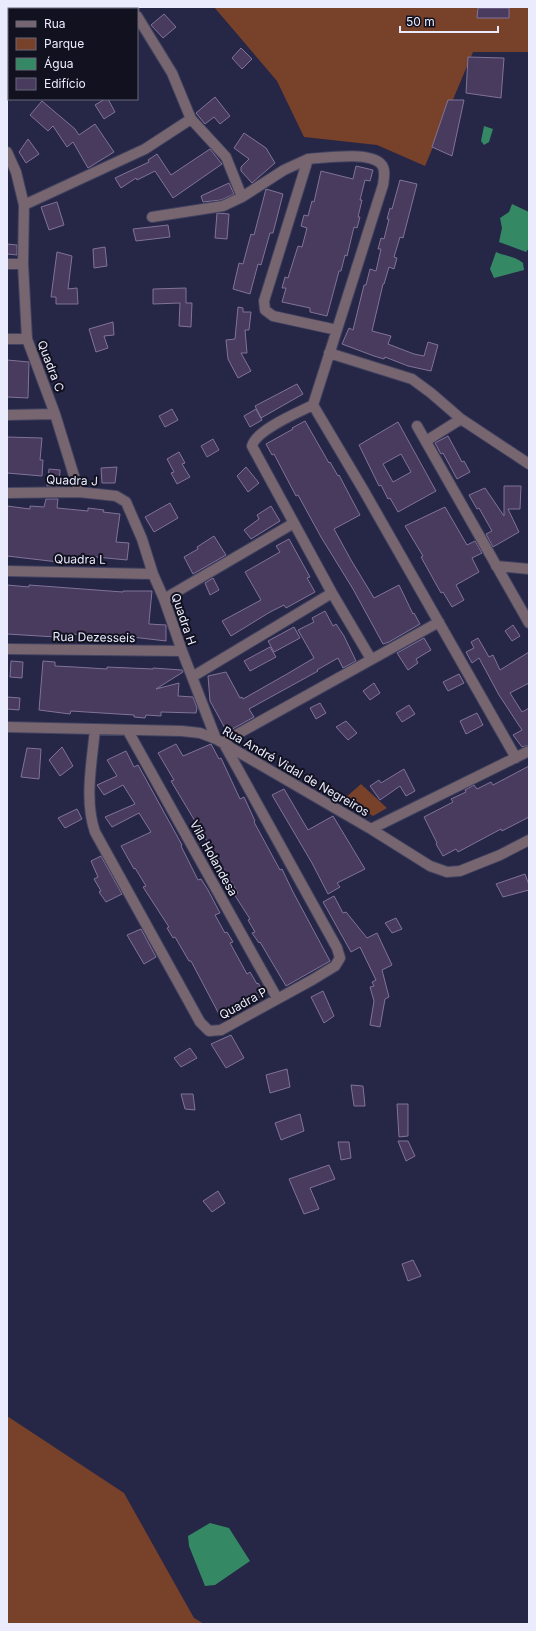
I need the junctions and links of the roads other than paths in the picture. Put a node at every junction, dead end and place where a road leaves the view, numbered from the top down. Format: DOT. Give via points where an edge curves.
graph roads {
  1 [pos="138,18"];
  2 [pos="190,119"];
  3 [pos="7,152"];
  4 [pos="308,159"];
  5 [pos="242,197"];
  6 [pos="24,205"];
  7 [pos="152,217"];
  8 [pos="7,264"];
  9 [pos="23,264"];
  10 [pos="337,330"];
  11 [pos="7,339"];
  12 [pos="27,339"];
  13 [pos="329,353"];
  14 [pos="312,404"];
  15 [pos="55,414"];
  16 [pos="7,415"];
  17 [pos="461,419"];
  18 [pos="416,426"];
  19 [pos="426,440"];
  20 [pos="529,464"];
  21 [pos="79,492"];
  22 [pos="7,493"];
  23 [pos="130,508"];
  24 [pos="294,523"];
  25 [pos="496,566"];
  26 [pos="529,569"];
  27 [pos="7,571"];
  28 [pos="153,574"];
  29 [pos="332,593"];
  30 [pos="164,599"];
  31 [pos="439,622"];
  32 [pos="529,623"];
  33 [pos="7,649"];
  34 [pos="182,651"];
  35 [pos="371,659"];
  36 [pos="192,678"];
  37 [pos="7,727"];
  38 [pos="95,729"];
  39 [pos="128,731"];
  40 [pos="220,740"];
  41 [pos="529,751"];
  42 [pos="516,758"];
  43 [pos="371,829"];
  44 [pos="529,840"];
  45 [pos="278,998"];
  1 -- 2 [label="street" via="172,73"];
  2 -- 5 [label="street" via="226,157"];
  2 -- 6 [label="street" via="145,149"];
  3 -- 6 [label="street, Quadra C" via="16,172"];
  4 -- 5 [label="street" via="284,170"];
  4 -- 10 [label="street" via="268,283 264,306 273,316"];
  4 -- 10 [label="street" via="371,158 384,169 383,185"];
  5 -- 7 [label="street" via="223,206"];
  6 -- 9 [label="street, Quadra C"];
  8 -- 9 [label="street"];
  9 -- 12 [label="street, Quadra C"];
  10 -- 13 [label="street"];
  11 -- 12 [label="street"];
  12 -- 15 [label="street, Quadra C"];
  13 -- 14 [label="street"];
  13 -- 17 [label="street" via="412,379"];
  14 -- 24 [label="street" via="262,433 252,446"];
  14 -- 31 [label="street"];
  15 -- 16 [label="street"];
  15 -- 21 [label="street, Quadra C"];
  17 -- 19 [label="street"];
  17 -- 20 [label="street"];
  18 -- 19 [label="street"];
  19 -- 25 [label="street"];
  21 -- 22 [label="street, Quadra J"];
  21 -- 23 [label="street, Quadra J" via="116,496"];
  23 -- 28 [label="street, Quadra H"];
  24 -- 29 [label="street"];
  24 -- 30 [label="street"];
  25 -- 26 [label="street"];
  25 -- 32 [label="street"];
  27 -- 28 [label="street, Quadra L"];
  28 -- 30 [label="street, Quadra H"];
  29 -- 35 [label="street"];
  29 -- 36 [label="street"];
  30 -- 34 [label="street, Quadra H"];
  31 -- 35 [label="street"];
  31 -- 42 [label="street"];
  33 -- 34 [label="street, Rua Dezesseis"];
  34 -- 36 [label="street, Quadra H"];
  35 -- 40 [label="street"];
  36 -- 40 [label="street, Quadra H"];
  37 -- 38 [label="street, Rua André Vidal de Negreiros"];
  38 -- 39 [label="street, Rua André Vidal de Negreiros"];
  38 -- 45 [label="street, Quadra P" via="90,802 95,832 200,1022 209,1031 220,1030"];
  39 -- 40 [label="street, Rua André Vidal de Negreiros" via="182,731"];
  39 -- 45 [label="street, Vila Holandesa"];
  40 -- 43 [label="street, Rua André Vidal de Negreiros"];
  40 -- 45 [label="street, Quadra P" via="340,958 335,966"];
  41 -- 42 [label="street"];
  42 -- 43 [label="street"];
  43 -- 44 [label="street, Rua André Vidal de Negreiros" via="430,866 447,872 460,871"];
}
